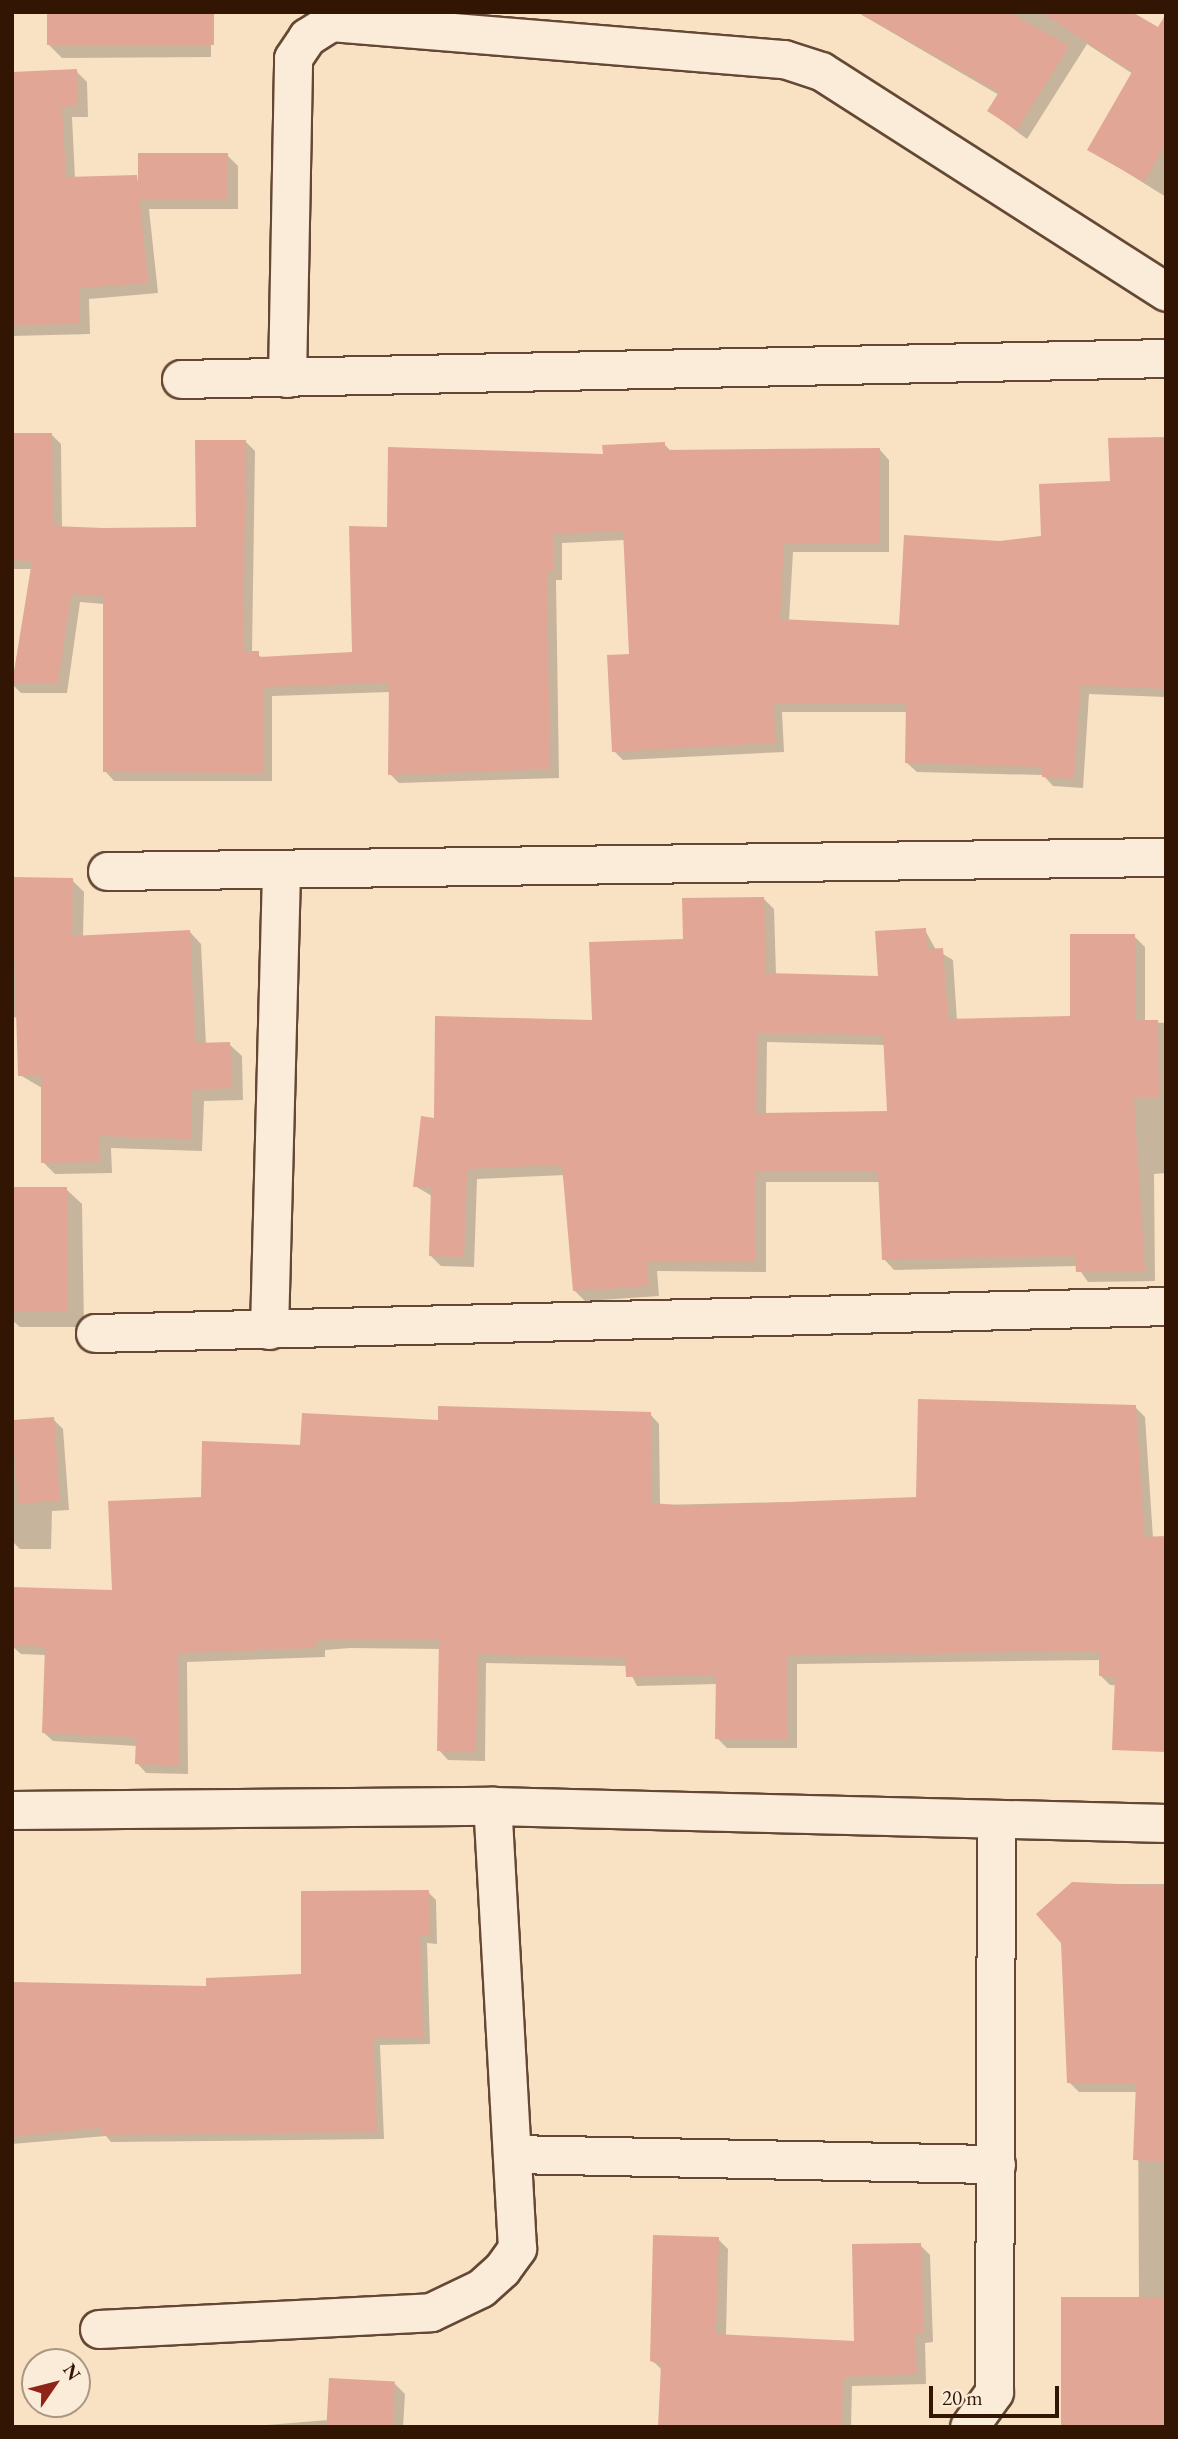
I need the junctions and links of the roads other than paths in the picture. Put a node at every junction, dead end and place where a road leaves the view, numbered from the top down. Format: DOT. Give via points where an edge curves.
graph roads {
  1 [pos="1166,292"];
  2 [pos="1166,358"];
  3 [pos="288,378"];
  4 [pos="181,379"];
  5 [pos="1166,857"];
  6 [pos="281,869"];
  7 [pos="107,871"];
  8 [pos="1166,1306"];
  9 [pos="269,1330"];
  10 [pos="95,1333"];
  11 [pos="492,1806"];
  12 [pos="12,1811"];
  13 [pos="996,1819"];
  14 [pos="1166,1823"];
  15 [pos="512,2154"];
  16 [pos="996,2164"];
  17 [pos="99,2329"];
  18 [pos="969,2427"];
  1 -- 3 [label="street" via="821,71 784,59 331,22 307,37 293,58"];
  2 -- 3 [label="street"];
  3 -- 4 [label="street"];
  5 -- 6 [label="street"];
  6 -- 7 [label="street"];
  6 -- 9 [label="street"];
  8 -- 9 [label="street"];
  9 -- 10 [label="street"];
  11 -- 12 [label="street"];
  11 -- 13 [label="street"];
  11 -- 15 [label="street"];
  13 -- 14 [label="street"];
  13 -- 16 [label="street"];
  15 -- 16 [label="street"];
  15 -- 17 [label="street" via="517,2248 502,2269 457,2302 431,2312"];
  16 -- 18 [label="street" via="994,2392"];
}
